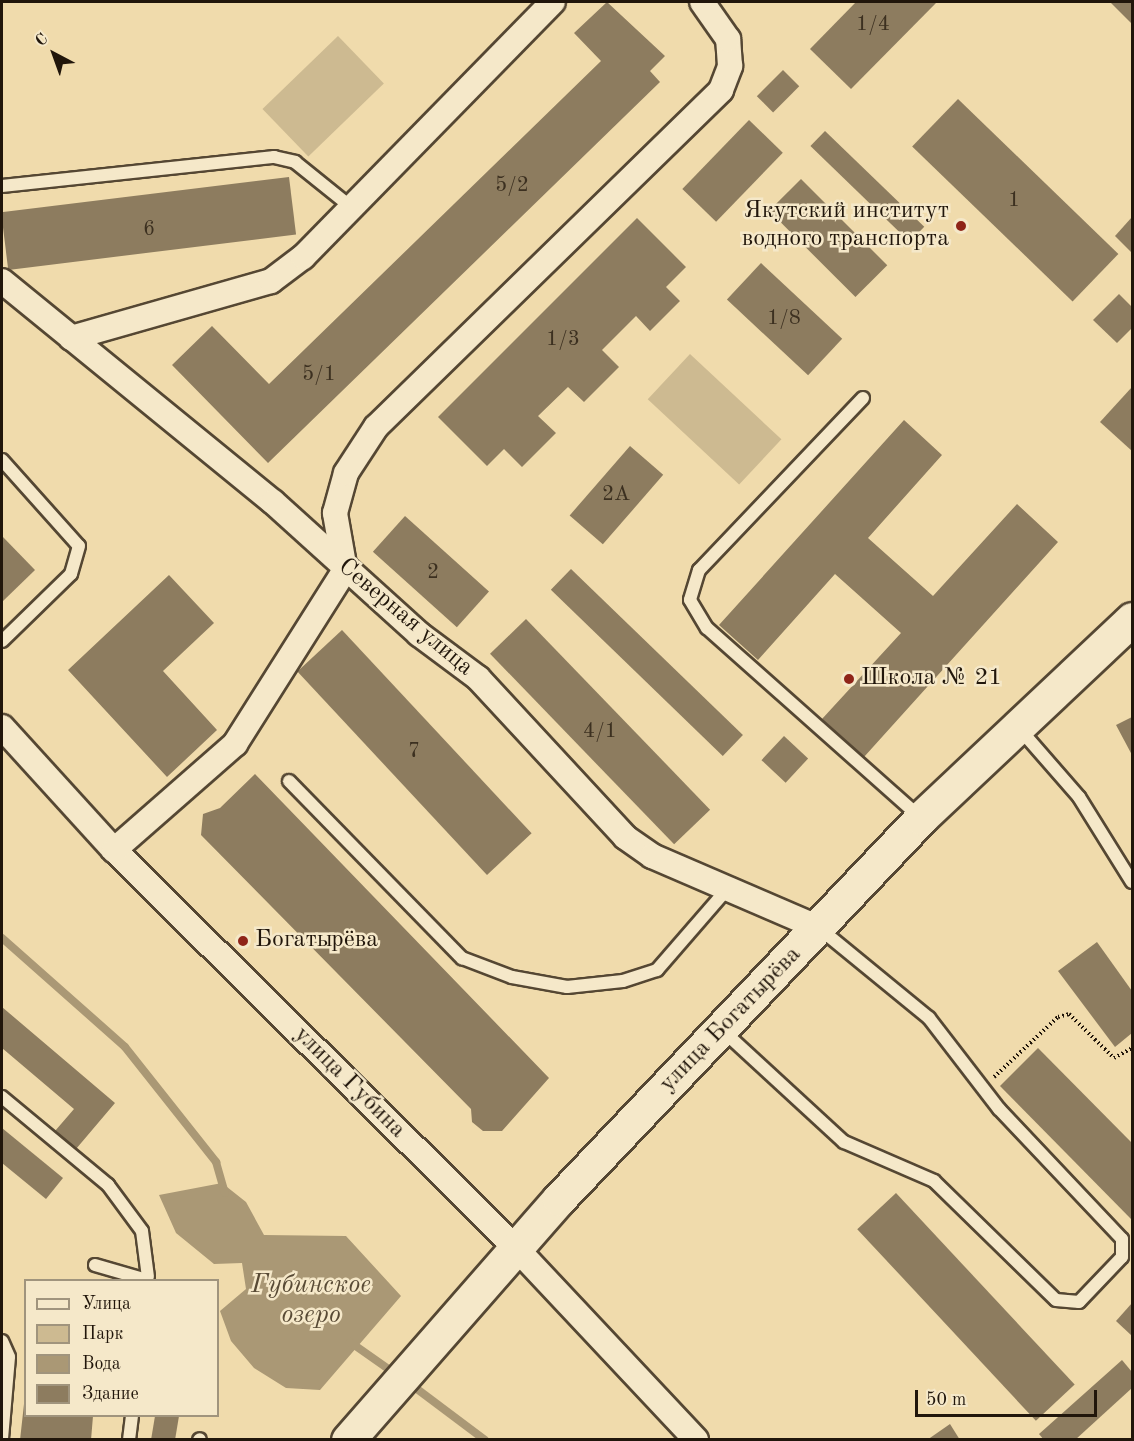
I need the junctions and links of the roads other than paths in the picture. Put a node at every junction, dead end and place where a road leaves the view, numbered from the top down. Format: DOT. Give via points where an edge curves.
graph roads {
  1 [pos="553,2"];
  2 [pos="702,2"];
  3 [pos="2,186"];
  4 [pos="351,207"];
  5 [pos="2,281"];
  6 [pos="71,338"];
  7 [pos="863,398"];
  8 [pos="2,460"];
  9 [pos="345,570"];
  10 [pos="1132,619"];
  11 [pos="2,641"];
  12 [pos="1017,725"];
  13 [pos="2,727"];
  14 [pos="289,781"];
  15 [pos="921,818"];
  16 [pos="114,850"];
  17 [pos="1132,882"];
  18 [pos="728,888"];
  19 [pos="819,928"];
  20 [pos="721,1028"];
  21 [pos="2,1097"];
  22 [pos="516,1248"];
  23 [pos="95,1265"];
  24 [pos="147,1279"];
  25 [pos="2,1341"];
  26 [pos="132,1417"];
  27 [pos="2,1439"];
  28 [pos="348,1439"];
  29 [pos="129,1440"];
  30 [pos="696,1440"];
  1 -- 4 [label="street"];
  2 -- 9 [label="street" via="728,39 730,66 721,90 376,427 346,473 335,513"];
  3 -- 4 [label="lane" via="274,157 295,162"];
  4 -- 6 [label="street" via="271,281"];
  5 -- 6 [label="street, Северная улица"];
  6 -- 9 [label="street, Северная улица" via="273,502"];
  7 -- 15 [label="lane" via="699,570 690,600 707,628"];
  8 -- 11 [label="lane" via="79,546 71,574"];
  9 -- 16 [label="street" via="235,744"];
  9 -- 18 [label="street, Северная улица" via="478,678 625,837 652,856"];
  10 -- 12 [label="main road, улица Богатырёва"];
  12 -- 15 [label="main road, улица Богатырёва"];
  12 -- 17 [label="lane" via="1079,797"];
  13 -- 16 [label="street, улица Губина"];
  14 -- 18 [label="lane" via="462,958 512,977 567,987 623,981 657,970"];
  15 -- 19 [label="main road, улица Богатырёва"];
  16 -- 22 [label="street, улица Губина"];
  18 -- 19 [label="street, Северная улица"];
  19 -- 20 [label="main road, улица Богатырёва"];
  19 -- 20 [label="lane" via="929,1018 983,1088 1122,1239 1122,1257 1079,1302 1056,1300 934,1181 844,1142"];
  20 -- 22 [label="main road, улица Богатырёва"];
  21 -- 24 [label="lane" via="108,1185 142,1231"];
  22 -- 28 [label="main road, улица Богатырёва"];
  22 -- 30 [label="street, улица Губина"];
  23 -- 24 [label="lane"];
  25 -- 27 [label="lane" via="9,1357"];
  26 -- 29 [label="lane"];
}
